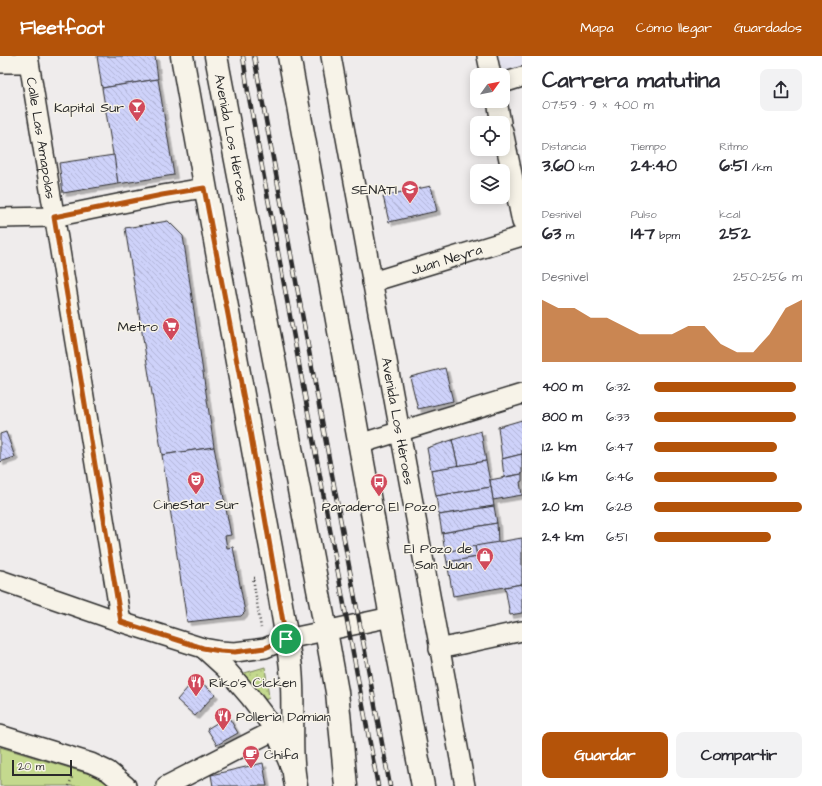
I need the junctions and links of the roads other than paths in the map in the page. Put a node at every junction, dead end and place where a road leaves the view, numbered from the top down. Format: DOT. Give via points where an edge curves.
graph roads {
  1 [pos="182,56"];
  2 [pos="216,56"];
  3 [pos="289,56"];
  4 [pos="330,56"];
  5 [pos="487,56"];
  6 [pos="28,59"];
  7 [pos="0,63"];
  8 [pos="490,68"];
  9 [pos="522,77"];
  10 [pos="510,81"];
  11 [pos="508,156"];
  12 [pos="204,188"];
  13 [pos="54,217"];
  14 [pos="0,218"];
  15 [pos="522,222"];
  16 [pos="522,236"];
  17 [pos="372,282"];
  18 [pos="522,394"];
  19 [pos="399,432"];
  20 [pos="359,444"];
  21 [pos="0,580"];
  22 [pos="391,617"];
  23 [pos="121,622"];
  24 [pos="326,631"];
  25 [pos="522,631"];
  26 [pos="286,639"];
  27 [pos="203,648"];
  28 [pos="439,649"];
  29 [pos="275,730"];
  30 [pos="0,735"];
  31 [pos="294,779"];
  32 [pos="126,786"];
  33 [pos="166,786"];
  34 [pos="346,786"];
  35 [pos="423,786"];
  36 [pos="465,786"];
  1 -- 12 [label="main road"];
  2 -- 24 [label="main road, Avenida Los Héroes"];
  3 -- 20 [label="main road"];
  4 -- 17 [label="street, Avenida Los Héroes"];
  5 -- 8 [label="street"];
  6 -- 7 [label="street"];
  6 -- 13 [label="street, Calle Las Amapolas"];
  9 -- 10 [label="street"];
  11 -- 15 [label="street"];
  12 -- 13 [label="street"];
  12 -- 26 [label="main road"];
  13 -- 14 [label="street"];
  13 -- 23 [label="street, Calle Las Amapolas"];
  16 -- 17 [label="street, Juan Neyra"];
  17 -- 19 [label="street, Avenida Los Héroes"];
  18 -- 19 [label="street"];
  19 -- 20 [label="street"];
  19 -- 28 [label="street, Avenida Los Héroes"];
  20 -- 22 [label="main road"];
  21 -- 23 [label="street"];
  22 -- 24 [label="street"];
  22 -- 35 [label="main road"];
  23 -- 27 [label="street"];
  24 -- 26 [label="street"];
  24 -- 34 [label="main road, Avenida Los Héroes" via="337,692"];
  25 -- 28 [label="street"];
  26 -- 27 [label="street" via="265,648 235,652"];
  26 -- 31 [label="main road" via="294,712"];
  27 -- 29 [label="street" via="225,668"];
  28 -- 36 [label="street, Avenida Los Héroes"];
  29 -- 31 [label="street"];
  29 -- 33 [label="street"];
  30 -- 32 [label="street" via="91,763 108,771"];
}
